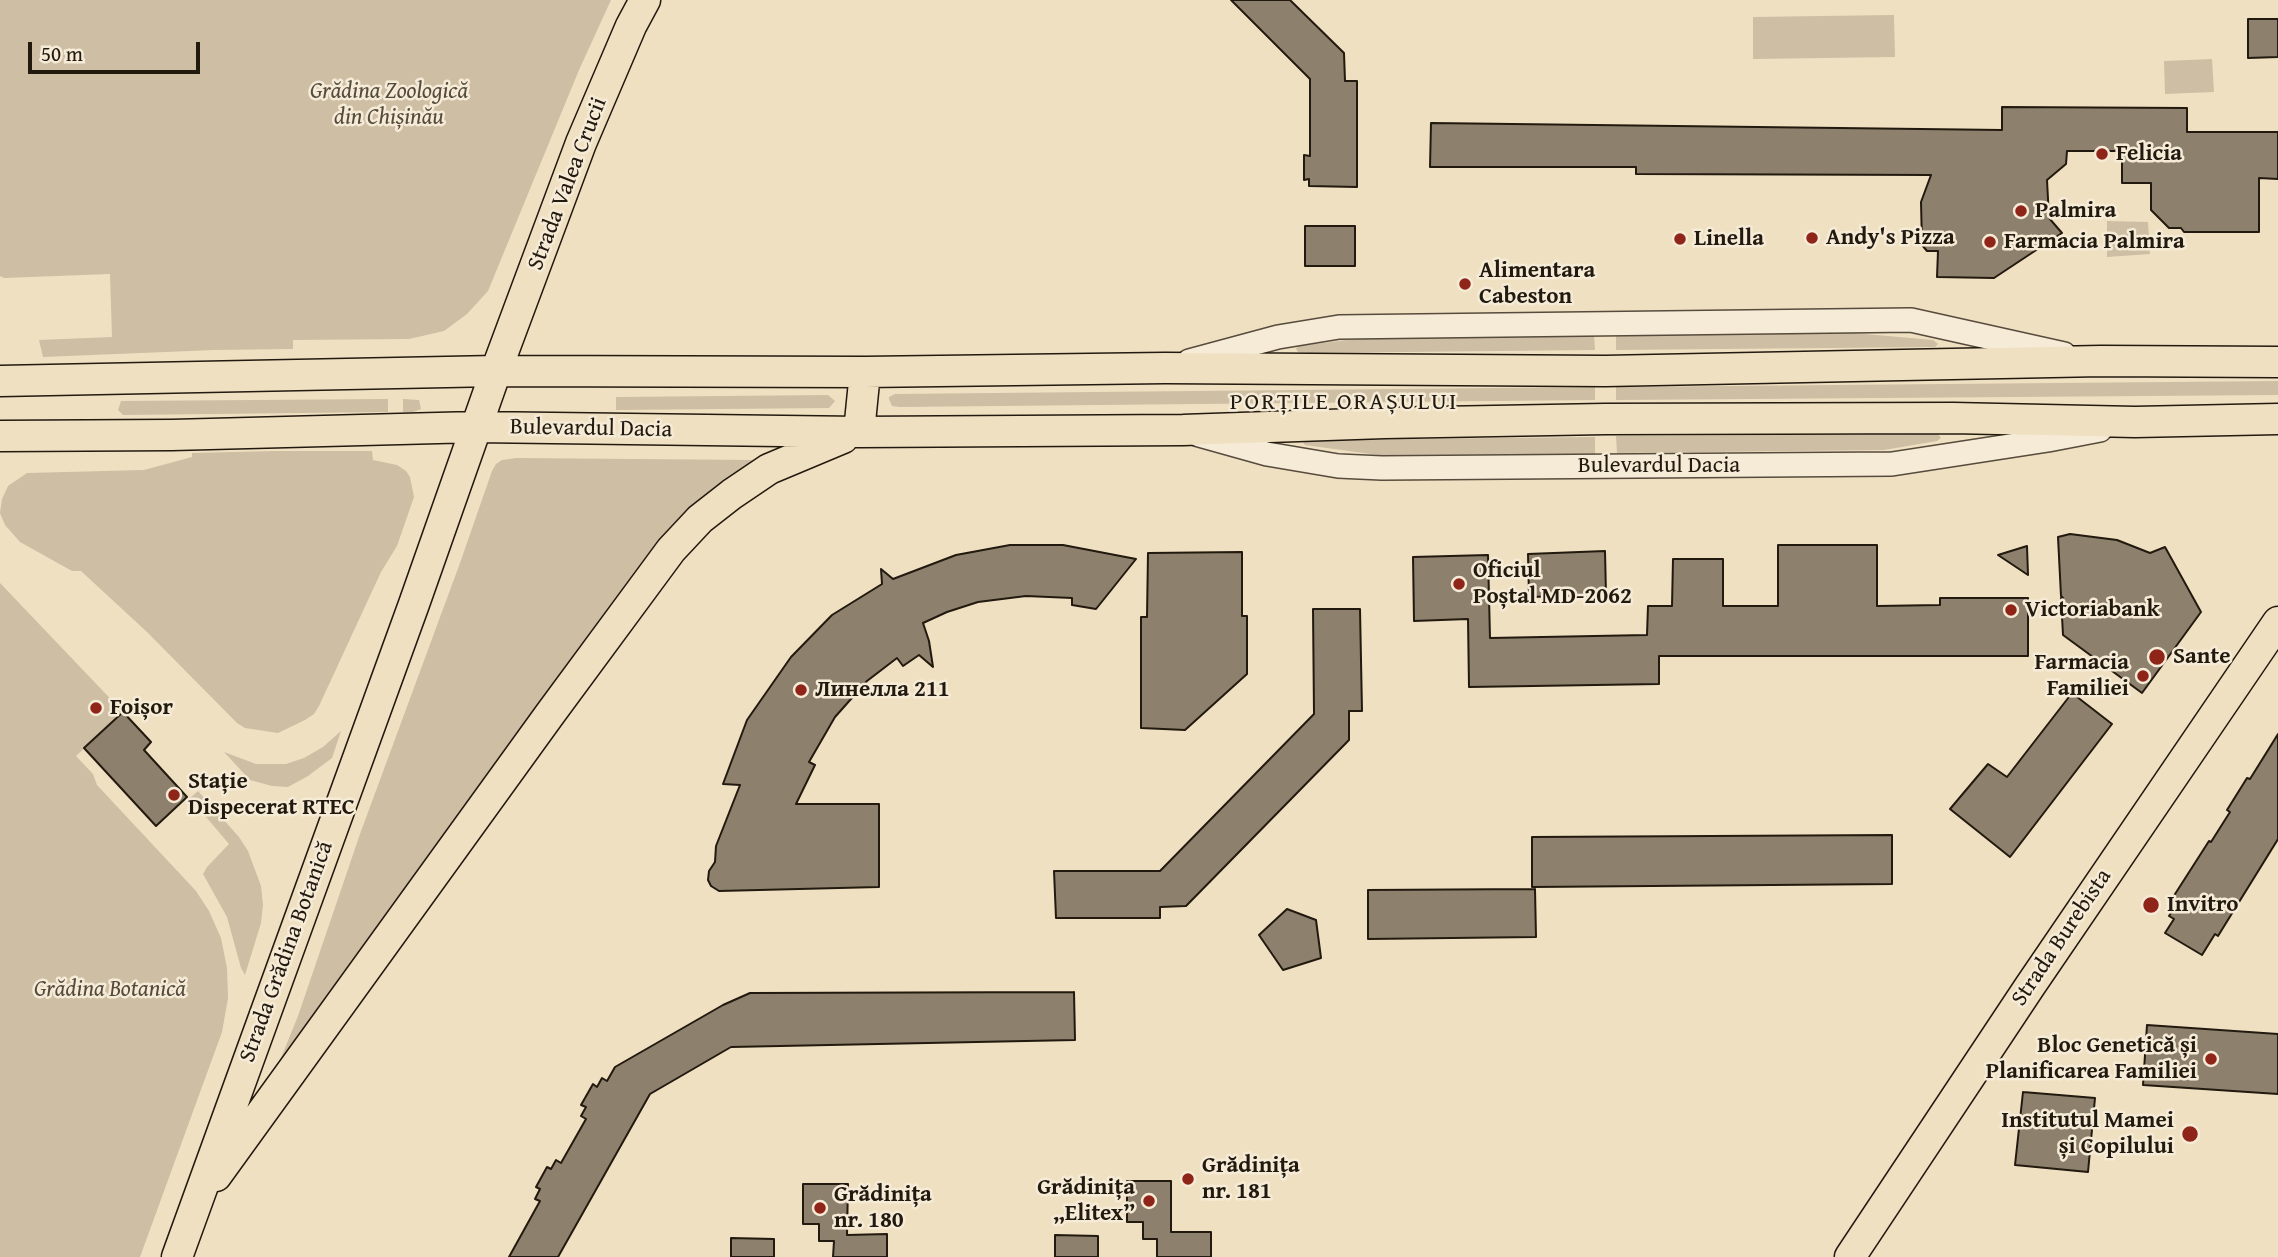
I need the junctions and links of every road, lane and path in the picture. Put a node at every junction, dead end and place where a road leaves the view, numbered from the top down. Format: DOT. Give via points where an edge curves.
graph roads {
  1 [pos="645,0"];
  2 [pos="2101,361"];
  3 [pos="2278,362"];
  4 [pos="1165,368"];
  5 [pos="496,370"];
  6 [pos="865,372"];
  7 [pos="0,381"];
  8 [pos="2278,419"];
  9 [pos="2135,422"];
  10 [pos="476,427"];
  11 [pos="1183,430"];
  12 [pos="859,432"];
  13 [pos="0,436"];
  14 [pos="2278,622"];
  15 [pos="195,1205"];
  16 [pos="177,1257"];
  17 [pos="1850,1257"];
  1 -- 5 [label="main road, Strada Valea Crucii" via="581,143"];
  2 -- 3 [label="main road"];
  2 -- 4 [label="main road" via="1605,371"];
  2 -- 4 [label="street" via="1911,320 1339,327 1278,337"];
  4 -- 6 [label="main road"];
  5 -- 6 [label="main road"];
  5 -- 7 [label="main road"];
  5 -- 10 [label="main road, Strada Grădina Botanică"];
  6 -- 12 [label="main road"];
  8 -- 9 [label="main road, Bulevardul Dacia"];
  9 -- 11 [label="main road, Bulevardul Dacia" via="1619,418"];
  9 -- 11 [label="street, Bulevardul Dacia" via="1892,464 1606,467 1338,466 1267,454"];
  10 -- 12 [label="main road, Bulevardul Dacia"];
  10 -- 13 [label="main road, Bulevardul Dacia"];
  10 -- 15 [label="main road, Strada Grădina Botanică"];
  11 -- 12 [label="main road, Bulevardul Dacia"];
  12 -- 15 [label="main road" via="769,469 700,519 671,551"];
  14 -- 17 [label="main road, Strada Burebista"];
  15 -- 16 [label="main road, Strada Grădina Botanică"];
}
